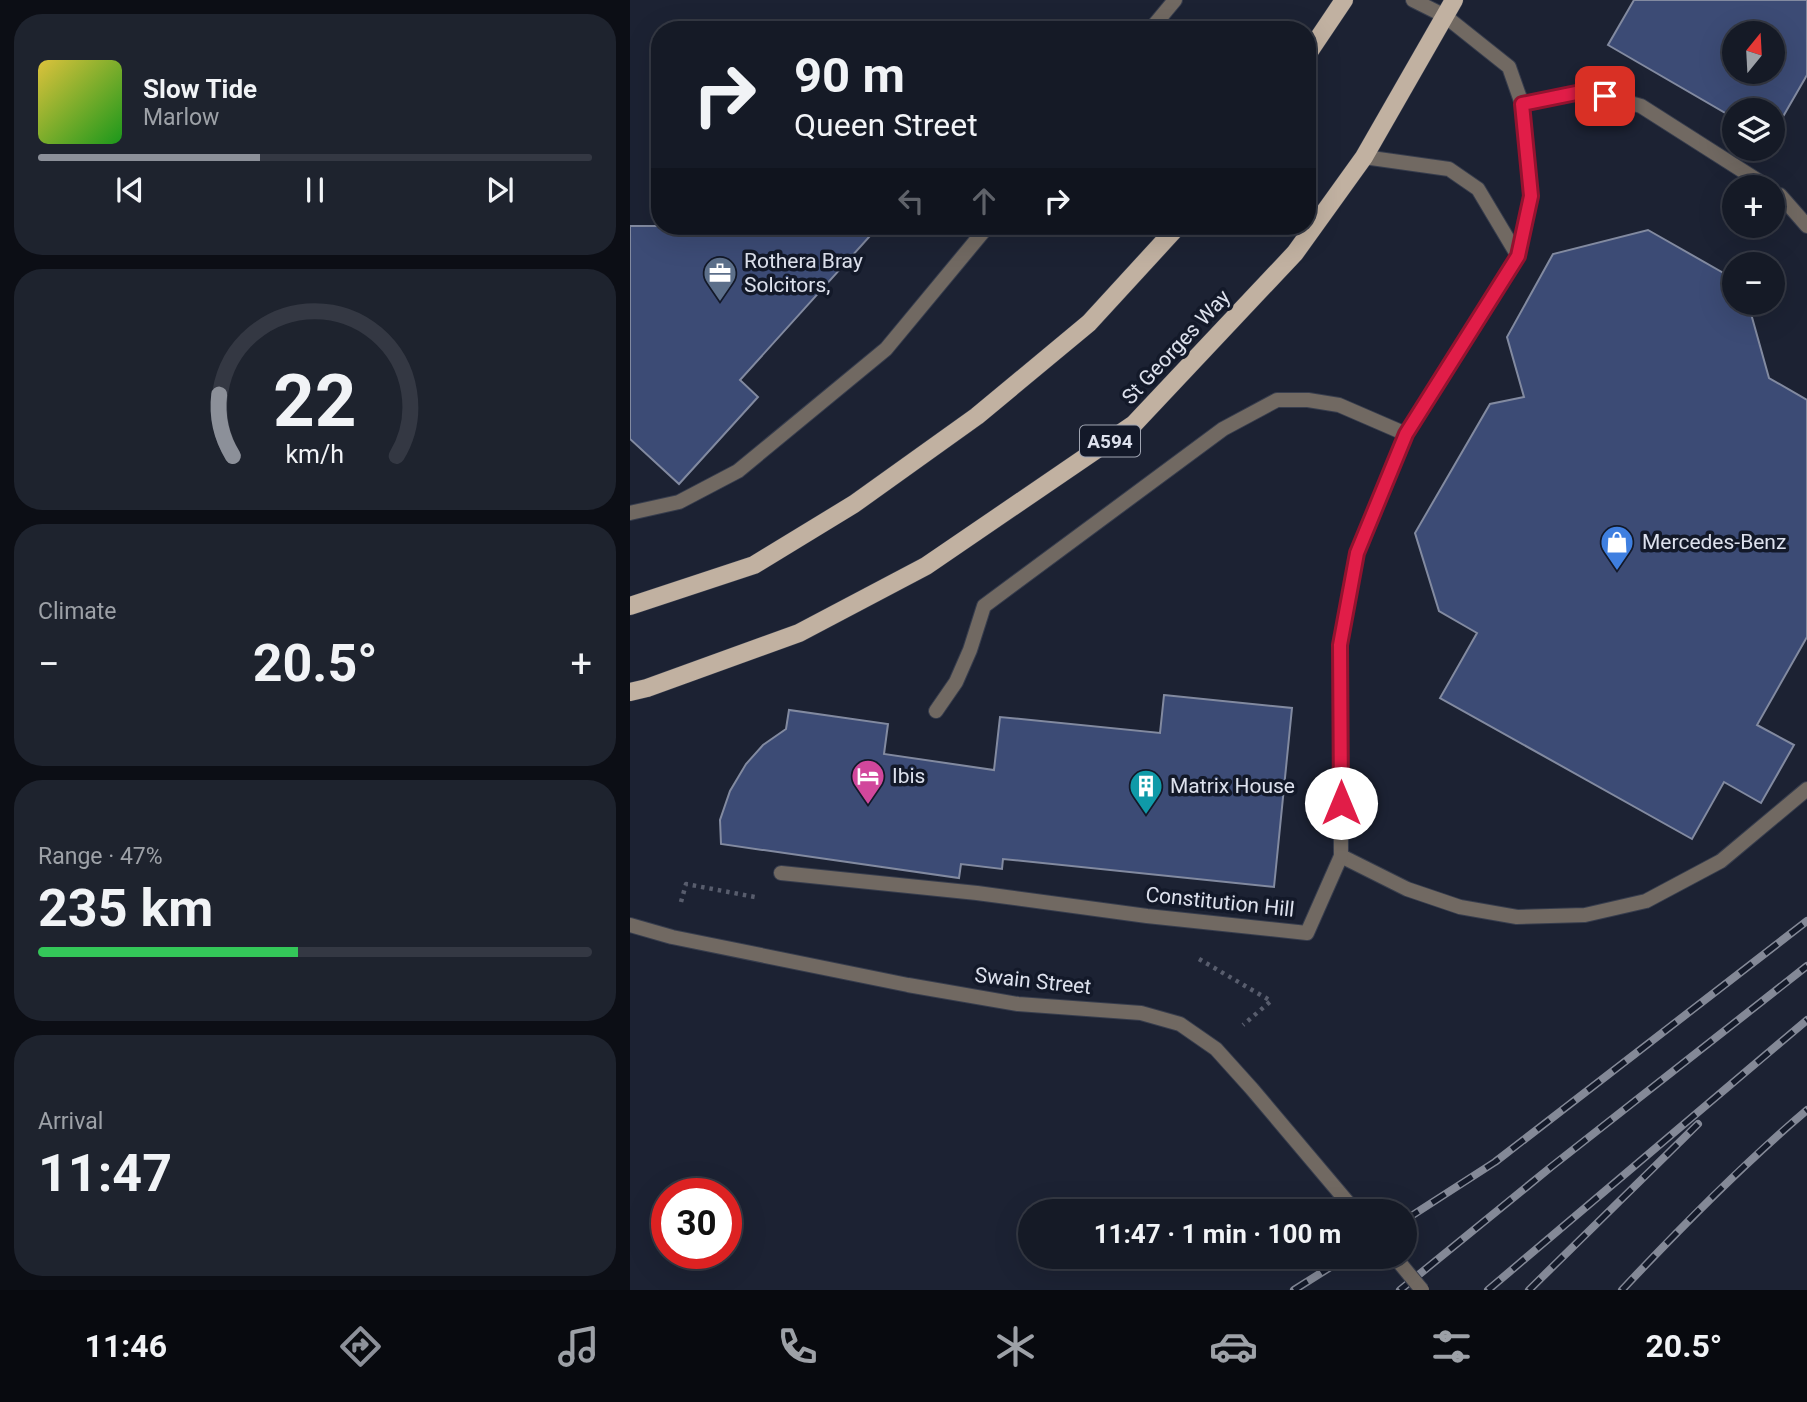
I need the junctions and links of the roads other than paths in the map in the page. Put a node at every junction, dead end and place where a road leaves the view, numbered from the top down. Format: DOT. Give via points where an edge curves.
graph roads {
  1 [pos="1175,0"];
  2 [pos="1344,0"];
  3 [pos="1413,0"];
  4 [pos="1449,8"];
  5 [pos="1158,21"];
  6 [pos="1316,42"];
  7 [pos="1522,104"];
  8 [pos="1364,157"];
  9 [pos="1749,175"];
  10 [pos="1785,203"];
  11 [pos="1316,224"];
  12 [pos="1807,226"];
  13 [pos="981,235"];
  14 [pos="1170,235"];
  15 [pos="1308,235"];
  16 [pos="1518,256"];
  17 [pos="1406,434"];
  18 [pos="630,513"];
  19 [pos="630,606"];
  20 [pos="630,692"];
  21 [pos="936,711"];
  22 [pos="1807,789"];
  23 [pos="1341,856"];
  24 [pos="780,873"];
  25 [pos="630,925"];
  26 [pos="1345,1199"];
  27 [pos="1405,1269"];
  28 [pos="1422,1290"];
  1 -- 5 [label="street"];
  2 -- 6 [label="main road"];
  3 -- 4 [label="street, Constitution Hill"];
  4 -- 7 [label="street, Constitution Hill" via="1509,67"];
  4 -- 8 [label="main road, St Georges Way / A594"];
  7 -- 9 [label="street" via="1586,91 1641,106"];
  7 -- 16 [label="street, Constitution Hill" via="1531,196"];
  8 -- 11 [label="main road, St Georges Way / A594"];
  8 -- 16 [label="street" via="1448,169 1478,189"];
  10 -- 12 [label="street"];
  13 -- 18 [label="street" via="886,349 738,471 679,502"];
  14 -- 19 [label="main road" via="1089,323 976,416 854,504 754,565"];
  15 -- 20 [label="main road, St Georges Way / A594" via="1134,424 926,566 799,633"];
  16 -- 17 [label="street, Constitution Hill"];
  17 -- 21 [label="street" via="1339,405 1308,400 1277,400 1223,429 984,606 956,682"];
  17 -- 23 [label="street, Constitution Hill" via="1357,553 1340,645"];
  22 -- 23 [label="street" via="1721,860 1646,901 1585,915 1517,917 1460,907 1407,889"];
  23 -- 24 [label="street, Constitution Hill" via="1307,933"];
  25 -- 26 [label="street, Swain Street" via="922,988 1018,1004 1142,1013 1180,1024 1216,1049"];
  27 -- 28 [label="street, bridge"];
}
